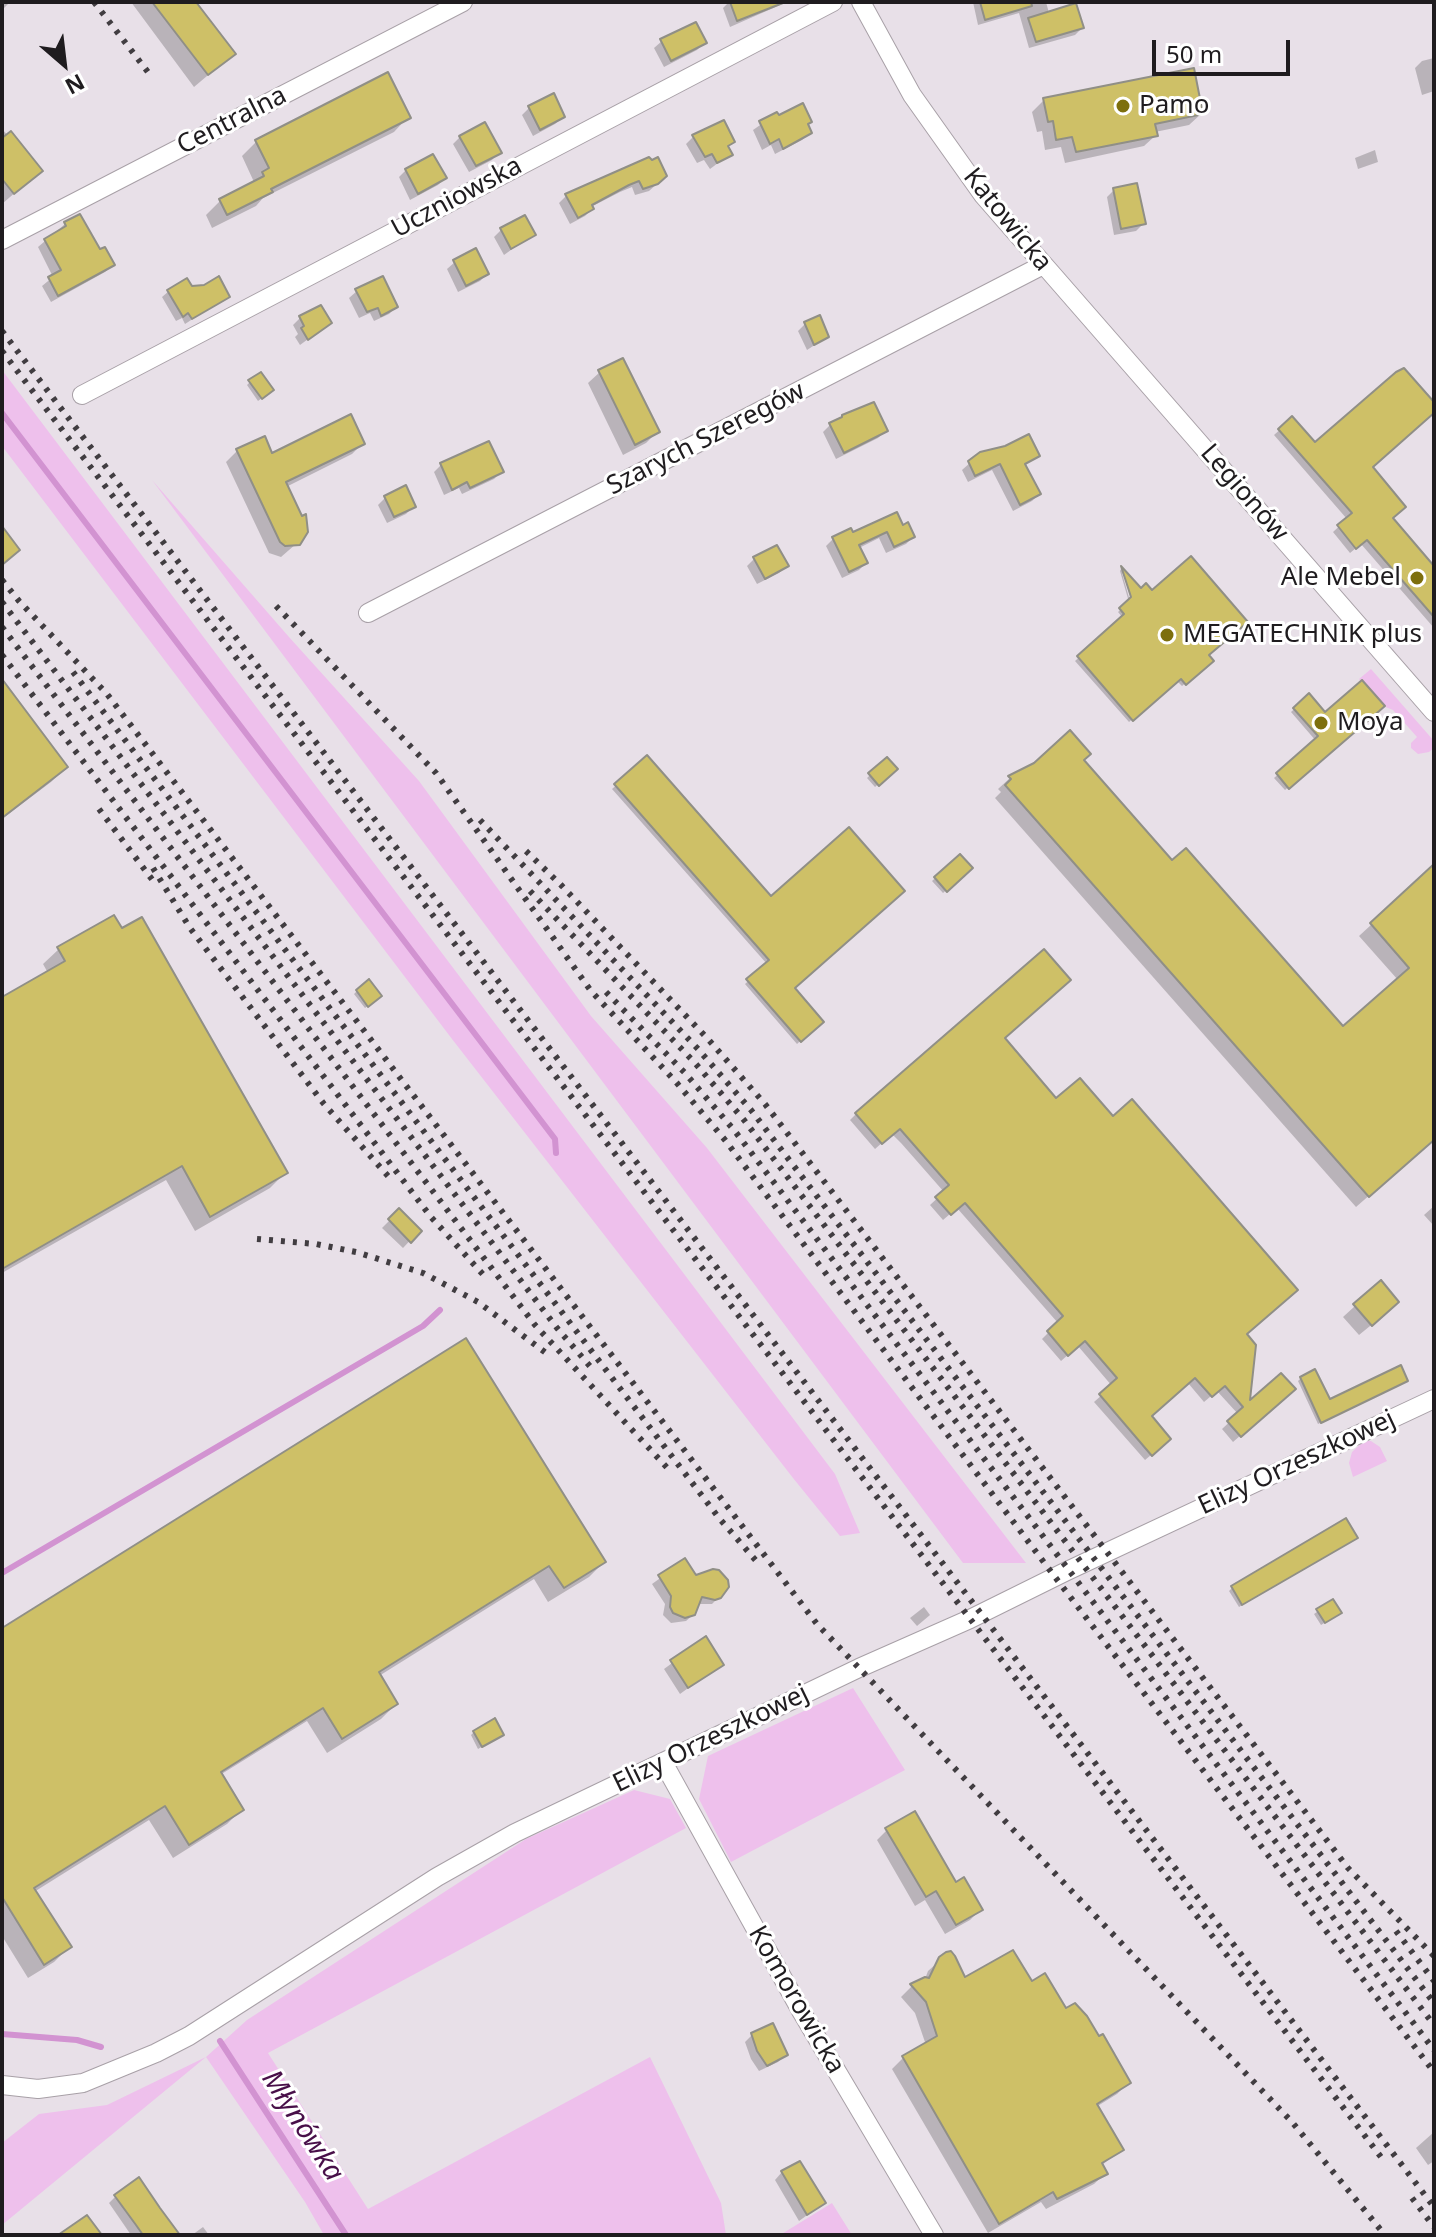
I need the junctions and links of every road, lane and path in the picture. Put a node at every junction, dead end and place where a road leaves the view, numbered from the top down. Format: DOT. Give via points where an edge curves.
graph roads {
  1 [pos="463,2"];
  2 [pos="833,2"];
  3 [pos="861,2"];
  4 [pos="2,240"];
  5 [pos="1043,265"];
  6 [pos="82,395"];
  7 [pos="1180,418"];
  8 [pos="368,613"];
  9 [pos="1434,712"];
  10 [pos="1434,1399"];
  11 [pos="663,1762"];
  12 [pos="2,2085"];
  13 [pos="934,2235"];
  1 -- 4 [label="street, Centralna"];
  2 -- 6 [label="street, Uczniowska"];
  3 -- 5 [label="street, Katowicka" via="912,95 983,195"];
  5 -- 7 [label="street, Katowicka"];
  5 -- 8 [label="street, Szarych Szeregów"];
  7 -- 9 [label="street, Legionów"];
  10 -- 11 [label="street, Elizy Orzeszkowej"];
  11 -- 12 [label="street, Elizy Orzeszkowej" via="437,1877 156,2053 83,2083 38,2089"];
  11 -- 13 [label="street, Komorowicka" via="808,2024"];
}
